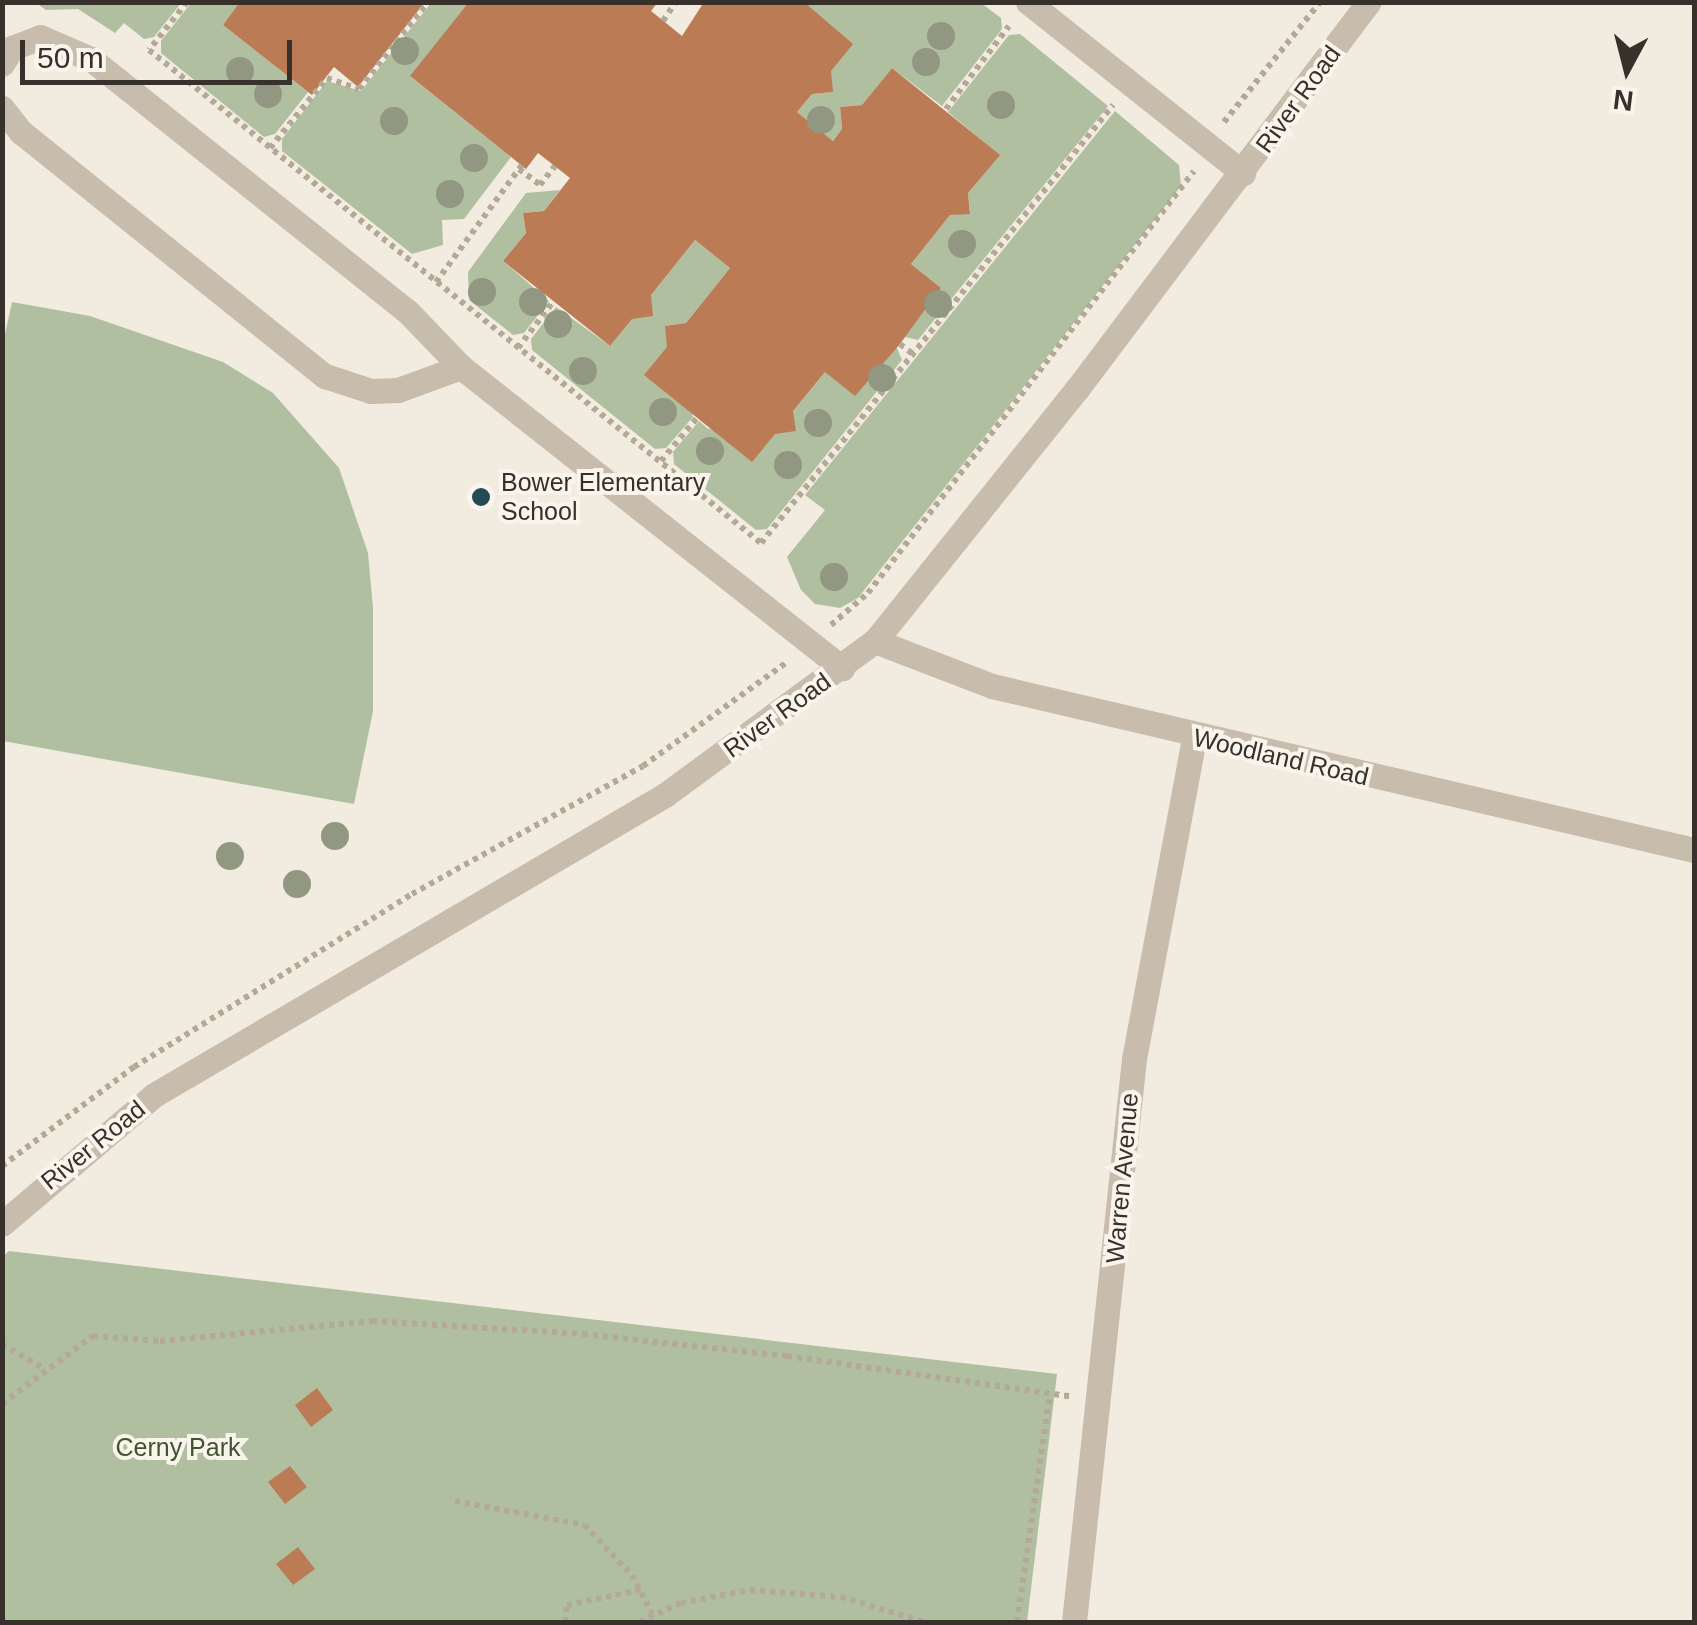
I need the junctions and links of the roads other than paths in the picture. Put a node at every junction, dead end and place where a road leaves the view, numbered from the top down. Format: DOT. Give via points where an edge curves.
graph roads {
  1 [pos="1369,2"];
  2 [pos="1021,12"];
  3 [pos="2,64"];
  4 [pos="2,108"];
  5 [pos="1243,173"];
  6 [pos="461,367"];
  7 [pos="875,641"];
  8 [pos="842,668"];
  9 [pos="1194,737"];
  10 [pos="1694,850"];
  11 [pos="2,1224"];
  12 [pos="1074,1622"];
  1 -- 5 [label="street, River Road"];
  2 -- 5 [label="street"];
  3 -- 6 [label="street" via="12,48 40,37 91,58 406,311"];
  4 -- 6 [label="street" via="21,132 325,376 371,392 398,390"];
  5 -- 7 [label="street, River Road"];
  6 -- 8 [label="street"];
  7 -- 8 [label="street, River Road"];
  7 -- 9 [label="street, Woodland Road" via="992,686"];
  8 -- 11 [label="street, River Road" via="666,795 154,1095"];
  9 -- 10 [label="street, Woodland Road"];
  9 -- 12 [label="street, Warren Avenue" via="1134,1059"];
}
